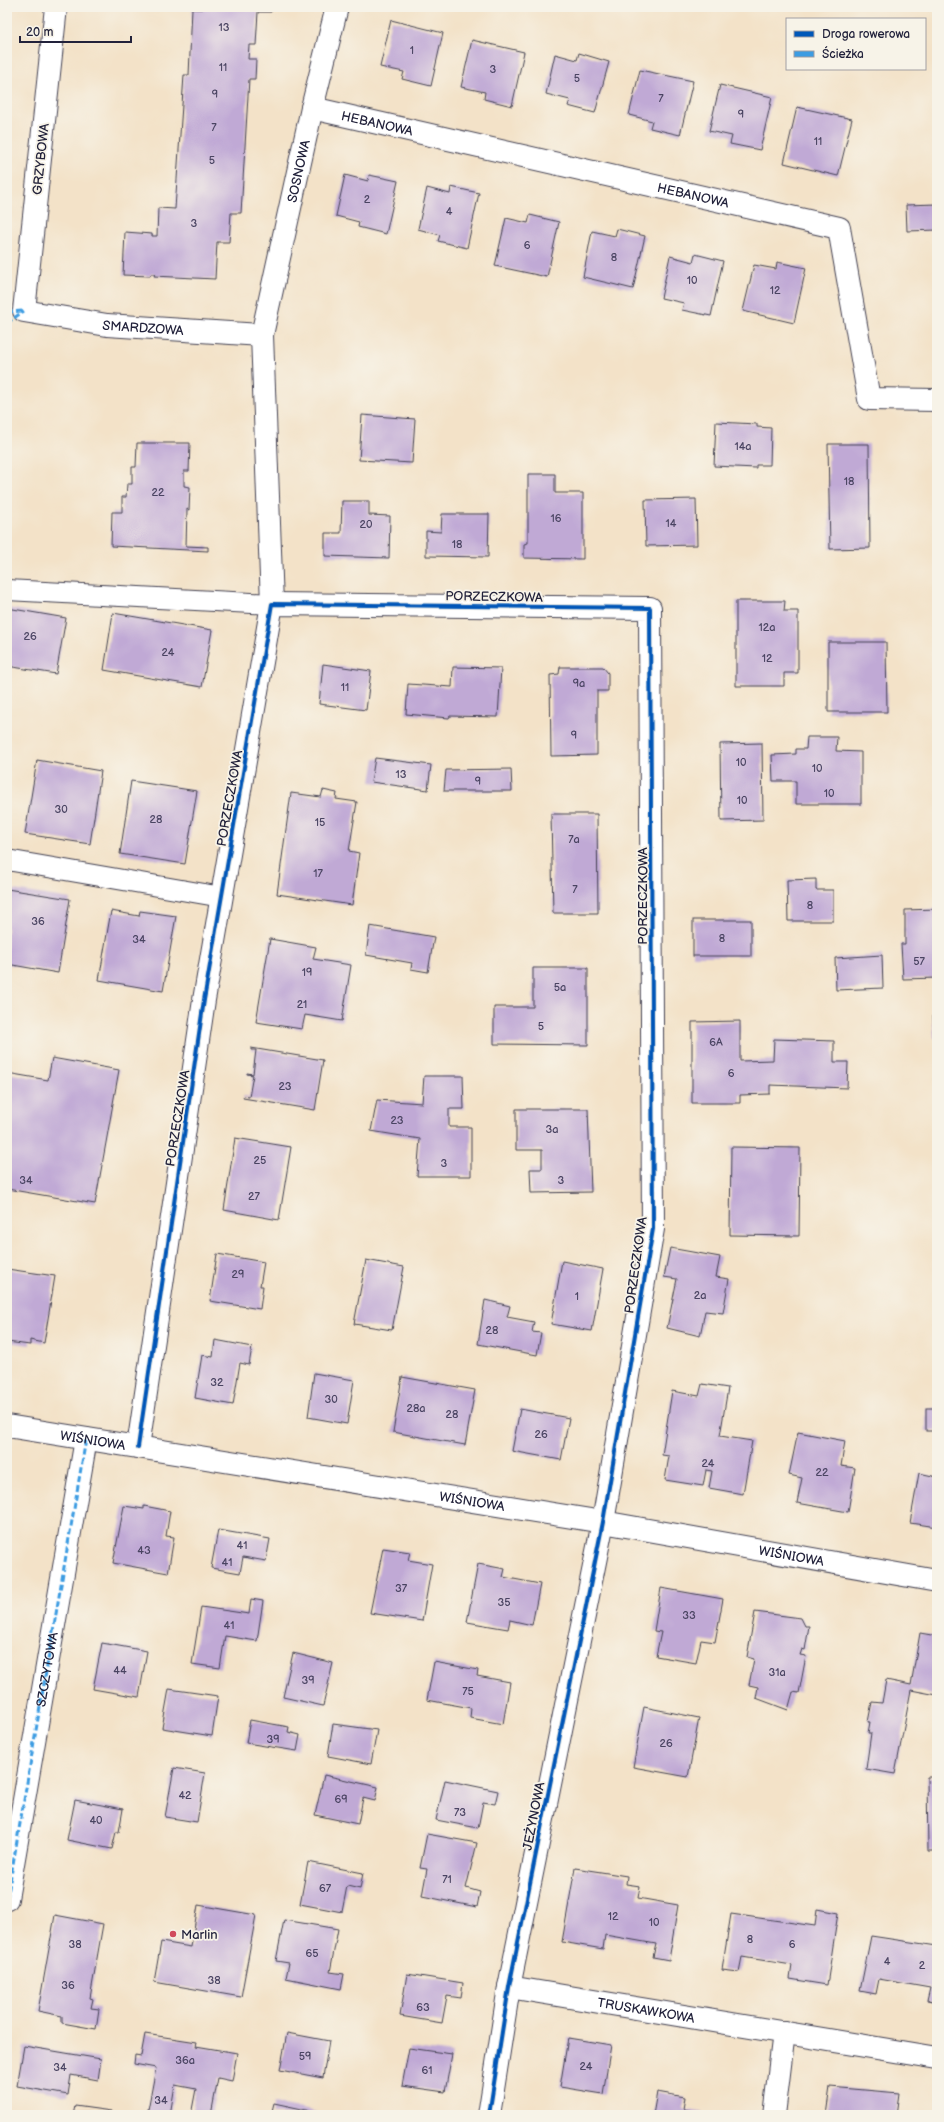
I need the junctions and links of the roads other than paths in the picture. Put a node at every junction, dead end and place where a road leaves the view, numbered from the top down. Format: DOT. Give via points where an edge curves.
graph roads {
  1 [pos="56,7"];
  2 [pos="337,7"];
  3 [pos="312,108"];
  4 [pos="24,311"];
  5 [pos="262,335"];
  6 [pos="937,400"];
  7 [pos="7,590"];
  8 [pos="272,604"];
  9 [pos="7,860"];
  10 [pos="222,897"];
  11 [pos="7,1426"];
  12 [pos="86,1439"];
  13 [pos="138,1447"];
  14 [pos="603,1522"];
  15 [pos="937,1581"];
  16 [pos="7,1899"];
  17 [pos="509,1987"];
  18 [pos="784,2032"];
  19 [pos="937,2058"];
  20 [pos="489,2115"];
  21 [pos="774,2115"];
  1 -- 4 [label="street, GRZYBOWA"];
  2 -- 3 [label="street, SOSNOWA"];
  3 -- 5 [label="street, SOSNOWA"];
  3 -- 6 [label="street, HEBANOWA" via="839,228 869,398"];
  4 -- 5 [label="street, SMARDZOWA" via="107,325"];
  5 -- 8 [label="street, PORZECZKOWA"];
  7 -- 8 [label="lane"];
  8 -- 10 [label="street, PORZECZKOWA"];
  8 -- 14 [label="street, PORZECZKOWA" via="650,608 653,1229"];
  9 -- 10 [label="lane"];
  10 -- 13 [label="street, PORZECZKOWA" via="204,1000"];
  11 -- 12 [label="street, WIŚNIOWA"];
  12 -- 13 [label="street, WIŚNIOWA"];
  12 -- 16 [label="street, SZCZYTOWA"];
  13 -- 14 [label="street, WIŚNIOWA"];
  14 -- 15 [label="street, WIŚNIOWA"];
  14 -- 17 [label="street, JEŻYNOWA"];
  17 -- 18 [label="street, TRUSKAWKOWA"];
  17 -- 20 [label="street, JEŻYNOWA"];
  18 -- 19 [label="street, TRUSKAWKOWA"];
  18 -- 21 [label="street"];
}
